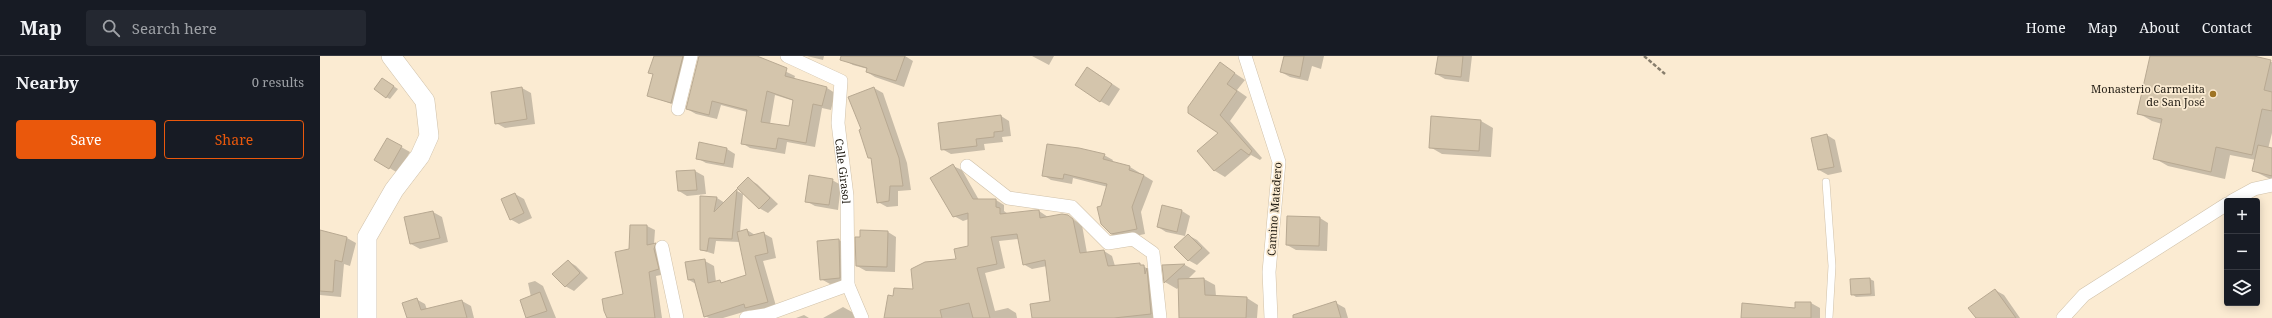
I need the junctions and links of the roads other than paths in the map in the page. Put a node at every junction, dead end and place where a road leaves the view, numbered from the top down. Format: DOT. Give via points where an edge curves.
graph roads {
  1 [pos="391,56"];
  2 [pos="690,56"];
  3 [pos="788,56"];
  4 [pos="1245,56"];
  5 [pos="678,109"];
  6 [pos="966,166"];
  7 [pos="1826,182"];
  8 [pos="2272,185"];
  9 [pos="2238,198"];
  10 [pos="2224,206"];
  11 [pos="662,247"];
  12 [pos="848,285"];
  13 [pos="367,318"];
  14 [pos="677,318"];
  15 [pos="746,318"];
  16 [pos="862,318"];
  17 [pos="1160,318"];
  18 [pos="1271,318"];
  19 [pos="1828,318"];
  20 [pos="2063,318"];
  1 -- 13 [label="street" via="425,101 429,136 420,156 394,190 367,237"];
  2 -- 5 [label="street"];
  3 -- 12 [label="street, Calle Girasol" via="840,81 838,123 846,196"];
  4 -- 18 [label="street, Camino Matadero" via="1279,162 1269,272"];
  6 -- 17 [label="street" via="1008,198 1072,207 1108,242 1133,239 1153,253"];
  7 -- 19 [label="lane" via="1832,266"];
  8 -- 9 [label="street" via="2254,189"];
  10 -- 20 [label="street" via="2084,295"];
  11 -- 14 [label="street"];
  12 -- 15 [label="street" via="765,315"];
  12 -- 16 [label="street, Calle Girasol"];
}
